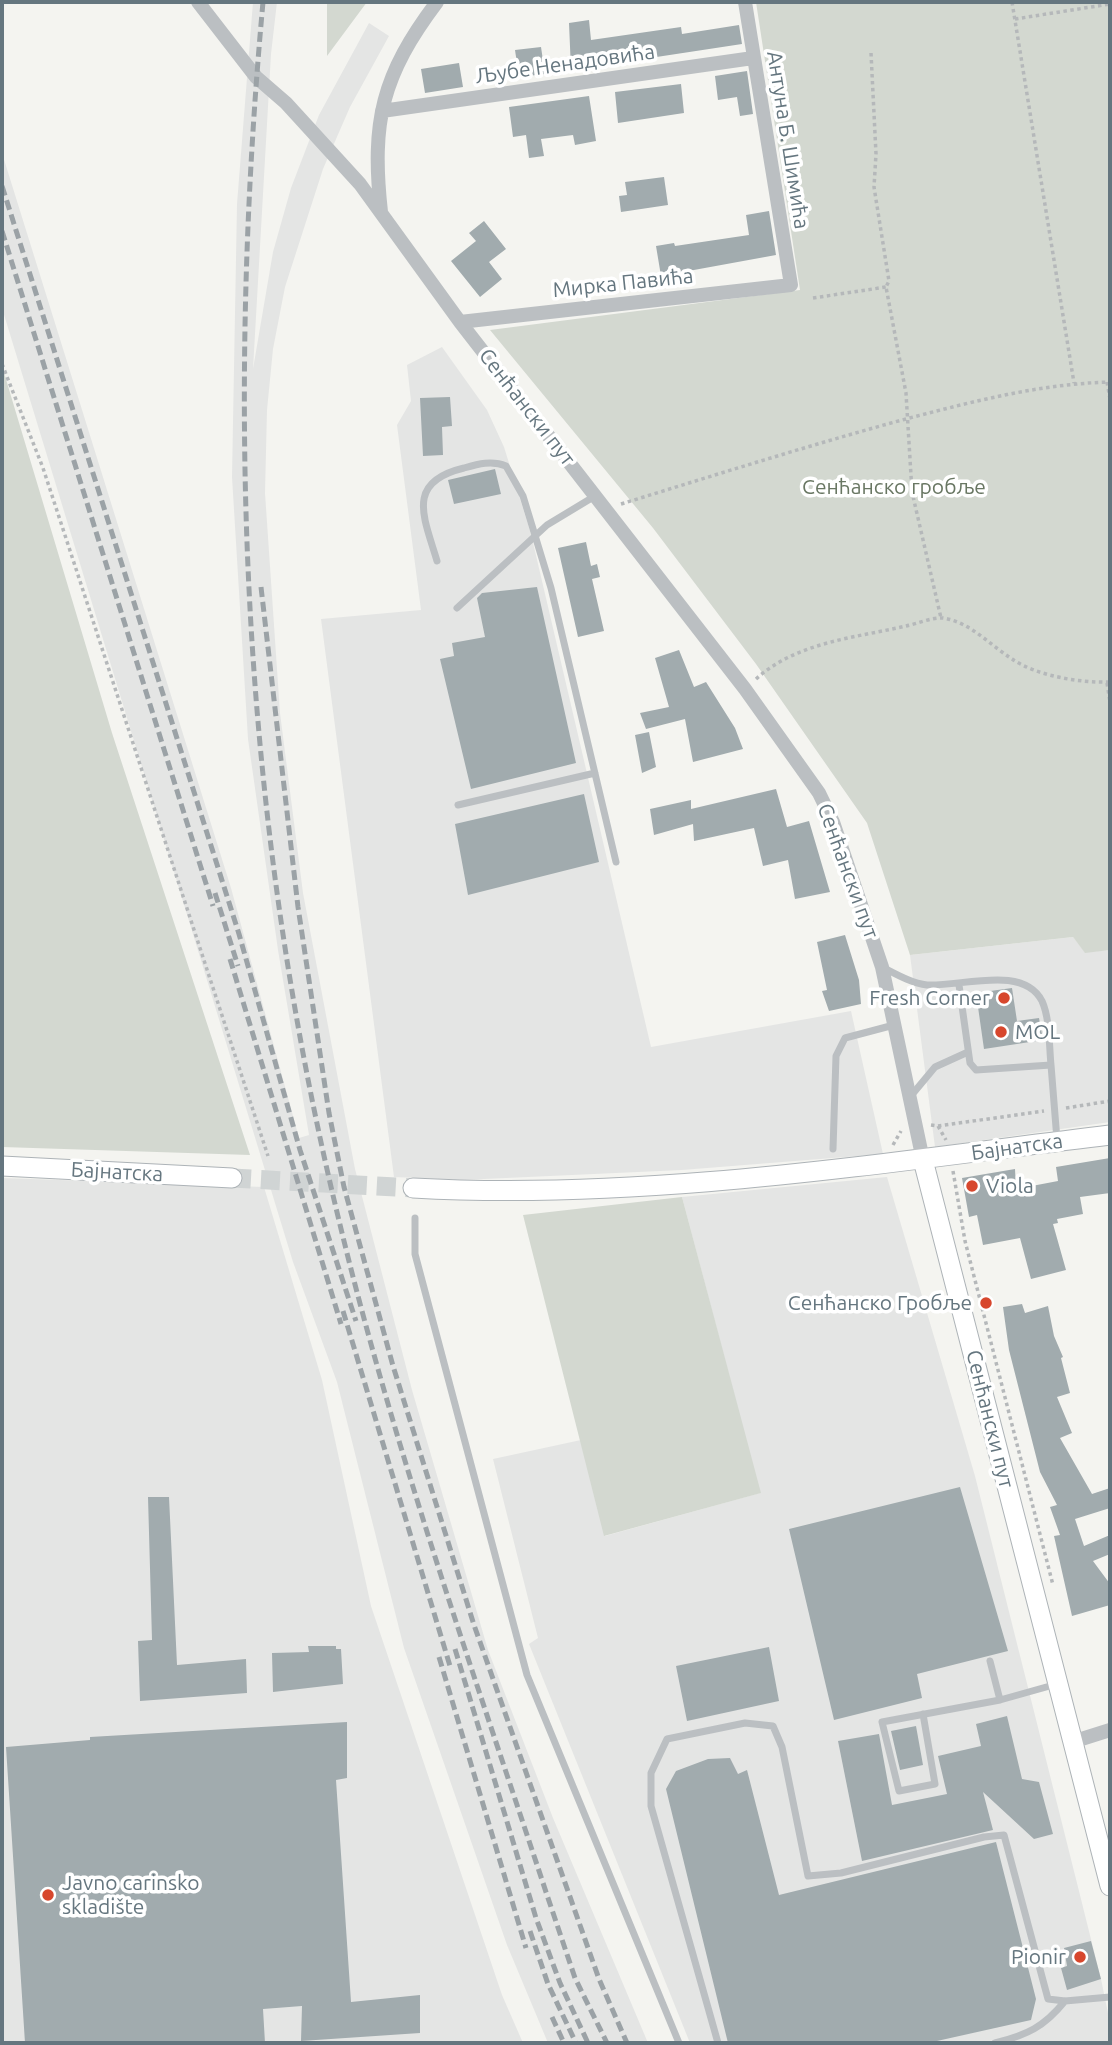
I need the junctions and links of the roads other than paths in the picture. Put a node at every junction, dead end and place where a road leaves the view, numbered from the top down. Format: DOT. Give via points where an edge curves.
graph roads {
  1 [pos="198,2"];
  2 [pos="437,2"];
  3 [pos="745,2"];
  4 [pos="753,58"];
  5 [pos="382,111"];
  6 [pos="381,213"];
  7 [pos="791,285"];
  8 [pos="460,322"];
  9 [pos="597,495"];
  10 [pos="535,535"];
  11 [pos="437,561"];
  12 [pos="457,608"];
  13 [pos="595,774"];
  14 [pos="458,805"];
  15 [pos="616,862"];
  16 [pos="882,967"];
  17 [pos="959,985"];
  18 [pos="894,1025"];
  19 [pos="968,1052"];
  20 [pos="1051,1065"];
  21 [pos="910,1097"];
  22 [pos="1110,1135"];
  23 [pos="1058,1141"];
  24 [pos="832,1149"];
  25 [pos="923,1160"];
  26 [pos="2,1166"];
  27 [pos="232,1178"];
  28 [pos="413,1188"];
  29 [pos="415,1218"];
  30 [pos="990,1661"];
  31 [pos="1057,1684"];
  32 [pos="1000,1700"];
  33 [pos="923,1714"];
  34 [pos="1110,1730"];
  35 [pos="1072,1742"];
  36 [pos="1110,1886"];
  37 [pos="1110,1997"];
  38 [pos="1065,2001"];
  39 [pos="679,2043"];
  40 [pos="718,2043"];
  41 [pos="995,2043"];
  1 -- 6 [label="street, Сенћански пут" via="256,76 343,164"];
  2 -- 5 [label="street" via="394,68"];
  3 -- 4 [label="street, Антуна Б. Шимића"];
  4 -- 5 [label="street, Љубе Ненадовића"];
  4 -- 7 [label="street, Антуна Б. Шимића"];
  5 -- 6 [label="street" via="378,144"];
  6 -- 8 [label="street, Сенћански пут"];
  7 -- 8 [label="street, Мирка Павића"];
  8 -- 9 [label="street, Сенћански пут"];
  9 -- 10 [label="lane"];
  9 -- 16 [label="street, Сенћански пут" via="819,793"];
  10 -- 11 [label="lane" via="523,496 506,466 486,463 442,473 426,489 423,501"];
  10 -- 12 [label="lane"];
  10 -- 13 [label="lane"];
  13 -- 14 [label="lane"];
  13 -- 15 [label="lane"];
  16 -- 17 [label="lane" via="918,984"];
  16 -- 18 [label="street, Сенћански пут"];
  17 -- 19 [label="lane"];
  17 -- 20 [label="lane" via="1004,979 1029,986 1045,1009"];
  18 -- 21 [label="street, Сенћански пут"];
  18 -- 24 [label="lane" via="845,1038 839,1046"];
  19 -- 20 [label="lane" via="972,1067 981,1072"];
  19 -- 21 [label="lane" via="935,1068"];
  20 -- 23 [label="lane"];
  21 -- 25 [label="street, Сенћански пут"];
  22 -- 23 [label="main road, Бајнатска"];
  23 -- 25 [label="main road, Бајнатска"];
  25 -- 28 [label="main road, Бајнатска" via="710,1181 474,1192"];
  25 -- 31 [label="main road, Сенћански пут"];
  26 -- 27 [label="main road, Бајнатска"];
  29 -- 39 [label="lane" via="415,1254 527,1675"];
  30 -- 32 [label="lane"];
  31 -- 32 [label="lane"];
  31 -- 35 [label="main road, Сенћански пут"];
  32 -- 33 [label="lane"];
  33 -- 33 [label="lane" via="882,1722 899,1791 935,1784"];
  34 -- 35 [label="street"];
  35 -- 36 [label="main road, Сенћански пут"];
  37 -- 38 [label="lane"];
  38 -- 40 [label="lane" via="1048,1999 1004,1836 841,1873 808,1876 782,1747 773,1726 745,1723 667,1739 651,1773 651,1806"];
  38 -- 41 [label="lane" via="1048,2022 1020,2037"];
}
